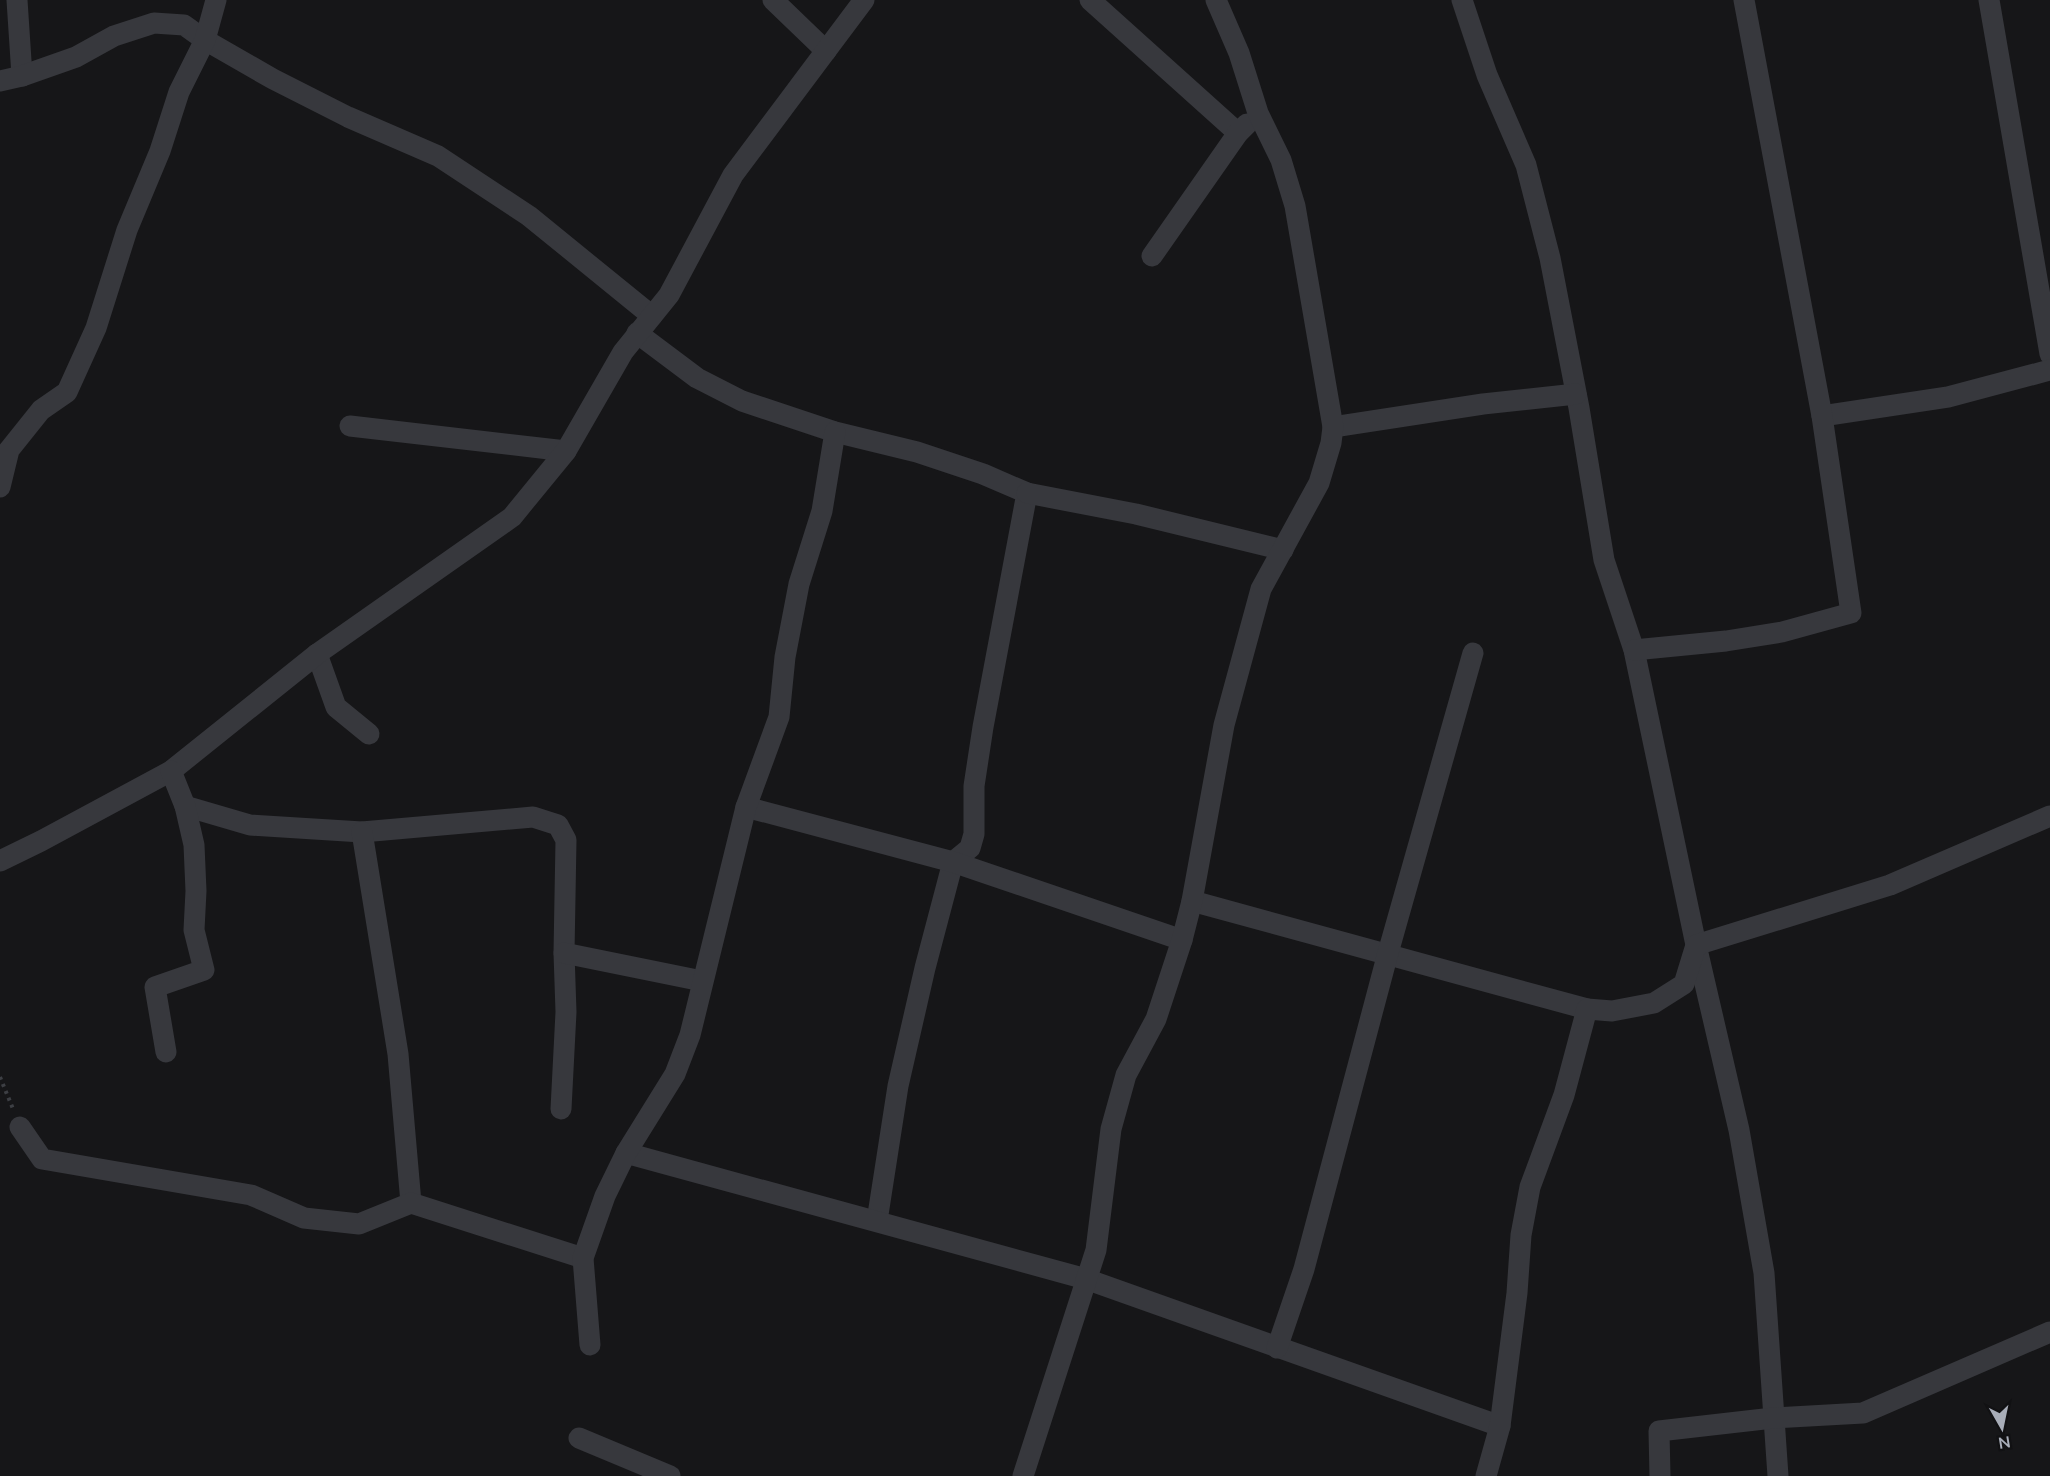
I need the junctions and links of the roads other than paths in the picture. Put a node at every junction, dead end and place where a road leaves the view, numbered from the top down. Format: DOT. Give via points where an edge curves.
graph roads {
  1 [pos="17,0"];
  2 [pos="216,0"];
  3 [pos="773,0"];
  4 [pos="864,0"];
  5 [pos="1090,0"];
  6 [pos="1216,0"];
  7 [pos="1462,0"];
  8 [pos="1744,0"];
  9 [pos="1989,0"];
  10 [pos="205,40"];
  11 [pos="826,51"];
  12 [pos="22,76"];
  13 [pos="0,81"];
  14 [pos="1258,113"];
  15 [pos="1238,133"];
  16 [pos="1152,256"];
  17 [pos="2044,282"];
  18 [pos="652,316"];
  19 [pos="637,333"];
  20 [pos="2050,354"];
  21 [pos="2050,370"];
  22 [pos="1576,394"];
  23 [pos="1822,416"];
  24 [pos="350,426"];
  25 [pos="1333,427"];
  26 [pos="835,432"];
  27 [pos="566,451"];
  28 [pos="0,487"];
  29 [pos="1027,493"];
  30 [pos="1283,550"];
  31 [pos="1634,650"];
  32 [pos="1473,653"];
  33 [pos="317,654"];
  34 [pos="369,734"];
  35 [pos="171,771"];
  36 [pos="185,807"];
  37 [pos="746,807"];
  38 [pos="2050,816"];
  39 [pos="362,832"];
  40 [pos="0,861"];
  41 [pos="954,862"];
  42 [pos="1192,901"];
  43 [pos="1182,940"];
  44 [pos="1696,945"];
  45 [pos="564,953"];
  46 [pos="1388,953"];
  47 [pos="702,981"];
  48 [pos="1587,1008"];
  49 [pos="166,1052"];
  50 [pos="561,1108"];
  51 [pos="20,1127"];
  52 [pos="626,1153"];
  53 [pos="411,1203"];
  54 [pos="877,1221"];
  55 [pos="582,1258"];
  56 [pos="1086,1279"];
  57 [pos="2050,1332"];
  58 [pos="590,1345"];
  59 [pos="1277,1348"];
  60 [pos="1773,1418"];
  61 [pos="1500,1426"];
  62 [pos="579,1438"];
  63 [pos="670,1476"];
  64 [pos="1023,1476"];
  65 [pos="1486,1476"];
  66 [pos="1660,1476"];
  67 [pos="1778,1476"];
  1 -- 12 [label="street"];
  2 -- 10 [label="street"];
  3 -- 11 [label="street"];
  4 -- 11 [label="street"];
  5 -- 15 [label="street"];
  6 -- 14 [label="street" via="1239,53"];
  7 -- 22 [label="street" via="1487,75 1526,165 1550,258"];
  8 -- 23 [label="street"];
  9 -- 17 [label="street"];
  10 -- 12 [label="street" via="184,25 154,23"];
  10 -- 18 [label="street" via="348,117 438,156 529,216"];
  10 -- 28 [label="street" via="179,92 160,151 127,230 96,328 67,392 41,410 9,450"];
  11 -- 18 [label="street" via="733,175 669,295"];
  12 -- 13 [label="street"];
  14 -- 15 [label="street"];
  14 -- 25 [label="street" via="1281,160 1295,206"];
  15 -- 16 [label="street"];
  17 -- 20 [label="street"];
  18 -- 19 [label="street"];
  19 -- 26 [label="street" via="697,378 742,401"];
  19 -- 27 [label="street"];
  21 -- 23 [label="street" via="1948,397"];
  22 -- 25 [label="street"];
  22 -- 31 [label="street" via="1604,560"];
  23 -- 31 [label="street" via="1851,613 1782,632"];
  24 -- 27 [label="street"];
  25 -- 30 [label="street" via="1319,483"];
  26 -- 29 [label="street" via="917,452"];
  26 -- 37 [label="street" via="822,511 799,584 779,717"];
  27 -- 33 [label="street" via="512,517"];
  29 -- 30 [label="street" via="1136,514"];
  29 -- 41 [label="street" via="983,726 974,786 974,834 970,848"];
  30 -- 42 [label="street" via="1261,589 1224,725"];
  31 -- 44 [label="street"];
  32 -- 46 [label="street"];
  33 -- 34 [label="street" via="336,707"];
  33 -- 35 [label="street"];
  35 -- 36 [label="street"];
  35 -- 40 [label="street"];
  36 -- 39 [label="street" via="250,825"];
  36 -- 49 [label="street" via="194,845 194,930 204,970 155,987"];
  37 -- 41 [label="street"];
  37 -- 47 [label="street"];
  38 -- 44 [label="street" via="1890,885"];
  39 -- 45 [label="street" via="533,817 558,825 566,840"];
  39 -- 53 [label="street" via="398,1054"];
  41 -- 43 [label="street"];
  41 -- 54 [label="street" via="898,1086"];
  42 -- 43 [label="street"];
  42 -- 46 [label="street"];
  43 -- 56 [label="street" via="1156,1019 1126,1075 1112,1129 1096,1250"];
  44 -- 48 [label="street" via="1684,984 1654,1003 1612,1011"];
  44 -- 60 [label="street" via="1740,1130 1764,1273"];
  45 -- 47 [label="street"];
  45 -- 50 [label="street" via="566,1012"];
  46 -- 48 [label="street"];
  46 -- 59 [label="street" via="1304,1269"];
  47 -- 52 [label="street" via="690,1035 675,1074"];
  48 -- 61 [label="street" via="1564,1095 1530,1187"];
  51 -- 53 [label="street" via="42,1159 251,1195 304,1218 359,1224"];
  52 -- 54 [label="street"];
  52 -- 55 [label="street"];
  53 -- 55 [label="street"];
  54 -- 56 [label="street"];
  55 -- 58 [label="street"];
  56 -- 59 [label="street"];
  56 -- 64 [label="street"];
  57 -- 60 [label="street" via="1863,1413"];
  59 -- 61 [label="street"];
  60 -- 66 [label="street" via="1659,1431"];
  60 -- 67 [label="street"];
  61 -- 65 [label="street"];
  62 -- 63 [label="street"];
}
